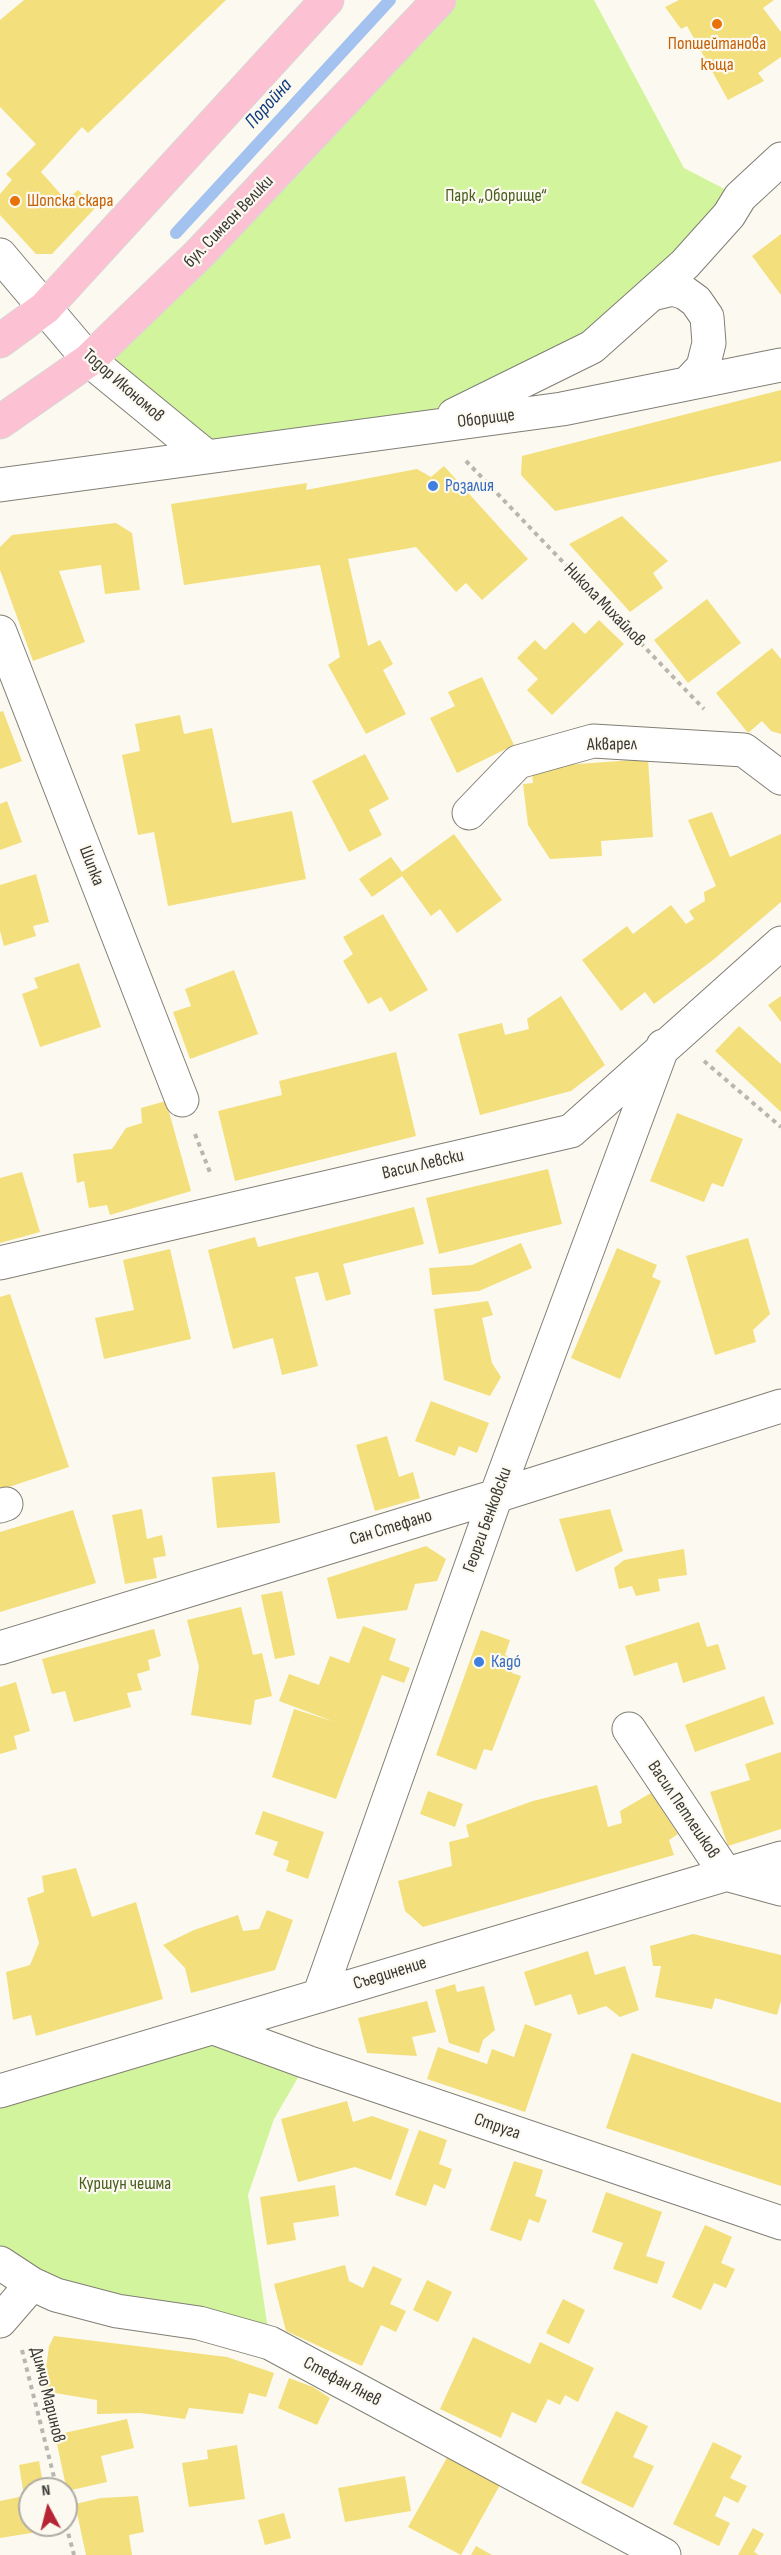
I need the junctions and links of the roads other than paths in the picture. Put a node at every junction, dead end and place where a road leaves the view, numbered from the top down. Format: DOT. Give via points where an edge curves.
graph roads {
  1 [pos="327,0"];
  2 [pos="439,0"];
  3 [pos="781,159"];
  4 [pos="0,255"];
  5 [pos="652,294"];
  6 [pos="45,308"];
  7 [pos="0,341"];
  8 [pos="89,360"];
  9 [pos="772,367"];
  10 [pos="687,384"];
  11 [pos="0,422"];
  12 [pos="432,426"];
  13 [pos="206,456"];
  14 [pos="0,485"];
  15 [pos="0,632"];
  16 [pos="781,778"];
  17 [pos="469,813"];
  18 [pos="781,943"];
  19 [pos="670,1041"];
  20 [pos="182,1100"];
  21 [pos="0,1263"];
  22 [pos="781,1406"];
  23 [pos="496,1496"];
  24 [pos="0,1648"];
  25 [pos="629,1729"];
  26 [pos="781,1858"];
  27 [pos="726,1874"];
  28 [pos="781,1889"];
  29 [pos="319,1995"];
  30 [pos="214,2028"];
  31 [pos="0,2091"];
  32 [pos="781,2223"];
  33 [pos="0,2263"];
  34 [pos="32,2284"];
  35 [pos="5,2315"];
  36 [pos="664,2555"];
  1 -- 6 [label="main road"];
  2 -- 8 [label="main road, бул. Симеон Велики" via="200,253"];
  3 -- 5 [label="street" via="740,197 685,264"];
  4 -- 6 [label="street, Тодор Икономов"];
  5 -- 10 [label="street" via="673,290 685,293 696,301 706,317 709,343 703,367"];
  5 -- 12 [label="street" via="592,346"];
  6 -- 7 [label="main road"];
  6 -- 8 [label="street, Тодор Икономов"];
  8 -- 11 [label="main road, бул. Симеон Велики"];
  8 -- 13 [label="street, Тодор Икономов"];
  9 -- 10 [label="street, Оборище"];
  10 -- 12 [label="street, Оборище" via="562,409"];
  12 -- 13 [label="street, Оборище"];
  13 -- 14 [label="street"];
  15 -- 20 [label="street, Шипка"];
  16 -- 17 [label="street, Акварел" via="744,750 593,741 518,762"];
  18 -- 19 [label="street, Васил Левски"];
  19 -- 21 [label="street, Васил Левски" via="571,1131"];
  19 -- 23 [label="street, Георги Бенковски"];
  22 -- 23 [label="street, Сан Стефано"];
  23 -- 24 [label="street, Сан Стефано"];
  23 -- 29 [label="street, Георги Бенковски"];
  25 -- 27 [label="street, Васил Петлешков"];
  26 -- 27 [label="street, Съединение"];
  27 -- 28 [label="street, Васил Петлешков"];
  27 -- 29 [label="street, Съединение"];
  29 -- 30 [label="street, Съединение"];
  30 -- 31 [label="street, Съединение"];
  30 -- 32 [label="street, Струга"];
  33 -- 34 [label="street, Стефан Янев"];
  34 -- 35 [label="street"];
  34 -- 36 [label="street, Стефан Янев" via="56,2295 117,2311 199,2323 270,2343"];
}
